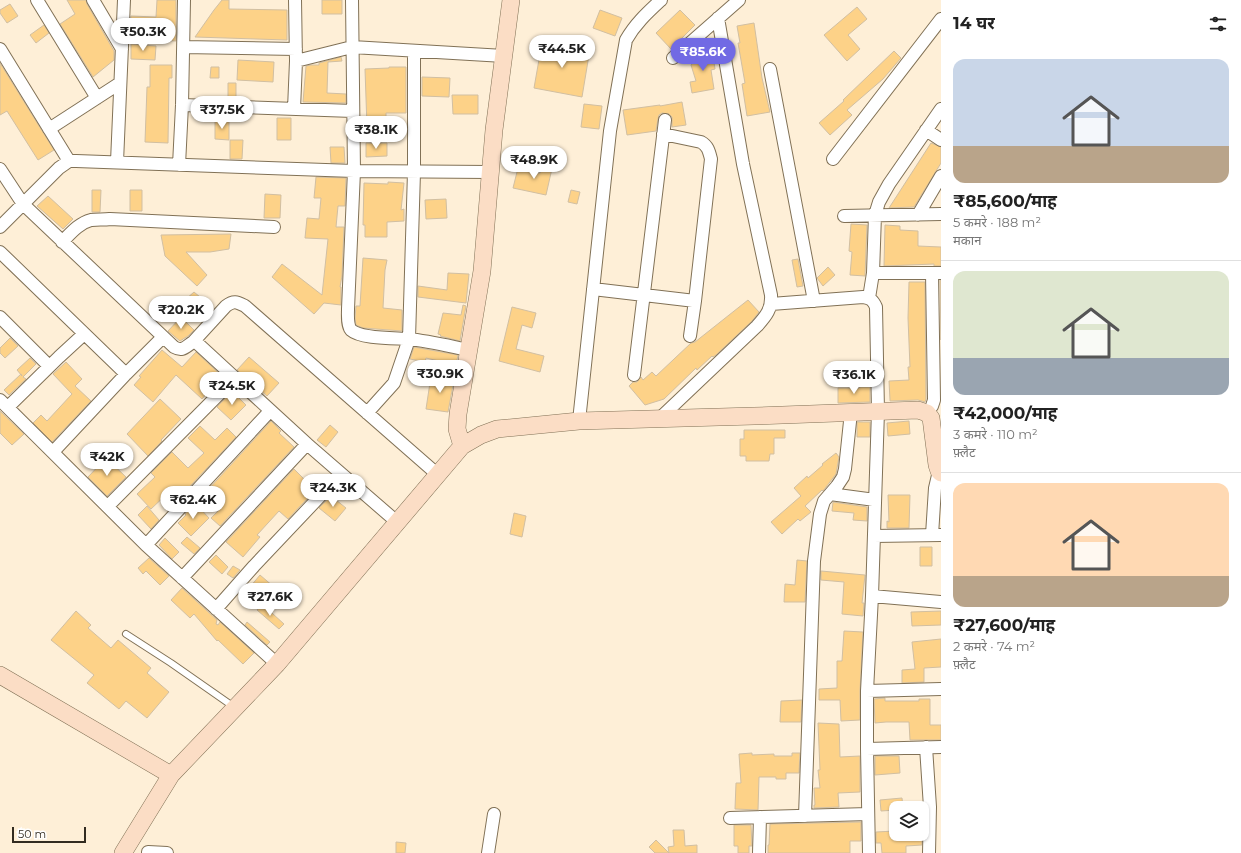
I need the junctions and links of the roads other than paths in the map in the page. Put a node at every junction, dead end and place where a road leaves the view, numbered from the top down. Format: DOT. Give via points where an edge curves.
graph roads {
  1 [pos="37,0"];
  2 [pos="93,0"];
  3 [pos="124,0"];
  4 [pos="184,0"];
  5 [pos="295,0"];
  6 [pos="352,0"];
  7 [pos="511,0"];
  8 [pos="660,0"];
  9 [pos="739,0"];
  10 [pos="718,18"];
  11 [pos="941,19"];
  12 [pos="183,47"];
  13 [pos="352,47"];
  14 [pos="0,49"];
  15 [pos="122,49"];
  16 [pos="414,51"];
  17 [pos="296,55"];
  18 [pos="504,56"];
  19 [pos="673,58"];
  20 [pos="770,69"];
  21 [pos="120,83"];
  22 [pos="97,98"];
  23 [pos="182,105"];
  24 [pos="294,109"];
  25 [pos="941,109"];
  26 [pos="353,111"];
  27 [pos="665,120"];
  28 [pos="49,129"];
  29 [pos="926,130"];
  30 [pos="663,134"];
  31 [pos="941,140"];
  32 [pos="833,159"];
  33 [pos="69,161"];
  34 [pos="117,162"];
  35 [pos="179,165"];
  36 [pos="0,169"];
  37 [pos="354,172"];
  38 [pos="414,172"];
  39 [pos="490,172"];
  40 [pos="941,176"];
  41 [pos="23,204"];
  42 [pos="941,214"];
  43 [pos="875,215"];
  44 [pos="918,215"];
  45 [pos="844,216"];
  46 [pos="0,227"];
  47 [pos="274,227"];
  48 [pos="62,242"];
  49 [pos="0,252"];
  50 [pos="872,273"];
  51 [pos="936,273"];
  52 [pos="593,289"];
  53 [pos="644,295"];
  54 [pos="869,298"];
  55 [pos="696,301"];
  56 [pos="814,301"];
  57 [pos="771,304"];
  58 [pos="0,317"];
  59 [pos="937,333"];
  60 [pos="84,334"];
  61 [pos="690,336"];
  62 [pos="163,337"];
  63 [pos="409,339"];
  64 [pos="192,342"];
  65 [pos="469,350"];
  66 [pos="50,366"];
  67 [pos="126,374"];
  68 [pos="634,375"];
  69 [pos="235,378"];
  70 [pos="4,404"];
  71 [pos="934,409"];
  72 [pos="270,411"];
  73 [pos="878,411"];
  74 [pos="851,412"];
  75 [pos="367,413"];
  76 [pos="659,419"];
  77 [pos="579,421"];
  78 [pos="307,444"];
  79 [pos="462,446"];
  80 [pos="53,452"];
  81 [pos="940,472"];
  82 [pos="341,474"];
  83 [pos="438,474"];
  84 [pos="830,494"];
  85 [pos="875,500"];
  86 [pos="108,506"];
  87 [pos="397,522"];
  88 [pos="937,535"];
  89 [pos="874,536"];
  90 [pos="146,545"];
  91 [pos="182,578"];
  92 [pos="872,596"];
  93 [pos="941,602"];
  94 [pos="216,609"];
  95 [pos="126,634"];
  96 [pos="277,664"];
  97 [pos="0,675"];
  98 [pos="941,689"];
  99 [pos="867,691"];
  100 [pos="235,709"];
  101 [pos="926,747"];
  102 [pos="941,747"];
  103 [pos="867,749"];
  104 [pos="171,775"];
  105 [pos="935,807"];
  106 [pos="494,814"];
  107 [pos="868,814"];
  108 [pos="805,816"];
  109 [pos="760,817"];
  110 [pos="730,818"];
  111 [pos="148,852"];
  112 [pos="123,853"];
  113 [pos="168,853"];
  114 [pos="488,853"];
  115 [pos="759,853"];
  116 [pos="869,853"];
  117 [pos="929,853"];
  1 -- 22 [label="street"];
  2 -- 15 [label="street"];
  3 -- 15 [label="street"];
  4 -- 12 [label="street"];
  5 -- 17 [label="street"];
  6 -- 13 [label="street"];
  7 -- 18 [label="street"];
  8 -- 52 [label="street" via="632,29 626,40 610,131"];
  9 -- 10 [label="street"];
  10 -- 19 [label="street"];
  10 -- 57 [label="street" via="743,164"];
  11 -- 32 [label="street"];
  12 -- 17 [label="street"];
  12 -- 23 [label="street"];
  13 -- 16 [label="street"];
  13 -- 17 [label="street"];
  13 -- 26 [label="street"];
  14 -- 28 [label="street"];
  15 -- 21 [label="street"];
  16 -- 18 [label="street"];
  16 -- 38 [label="street"];
  17 -- 24 [label="street"];
  18 -- 39 [label="street"];
  20 -- 56 [label="street"];
  21 -- 22 [label="street"];
  21 -- 34 [label="street"];
  22 -- 28 [label="street"];
  23 -- 24 [label="street"];
  23 -- 35 [label="street"];
  24 -- 26 [label="street"];
  25 -- 29 [label="street"];
  26 -- 37 [label="street"];
  27 -- 30 [label="street"];
  28 -- 33 [label="street"];
  29 -- 31 [label="street"];
  29 -- 43 [label="street" via="889,184"];
  30 -- 53 [label="street"];
  30 -- 55 [label="street" via="706,144 711,159"];
  33 -- 34 [label="street"];
  33 -- 41 [label="street"];
  34 -- 35 [label="street"];
  35 -- 37 [label="street"];
  36 -- 41 [label="street"];
  37 -- 38 [label="street"];
  37 -- 63 [label="street" via="349,326 358,334"];
  38 -- 39 [label="street"];
  38 -- 63 [label="street"];
  39 -- 65 [label="street" via="482,271"];
  40 -- 44 [label="street"];
  41 -- 46 [label="street"];
  41 -- 48 [label="street"];
  42 -- 44 [label="street"];
  43 -- 44 [label="street"];
  43 -- 45 [label="street"];
  43 -- 50 [label="street"];
  47 -- 48 [label="street" via="91,220 77,227"];
  48 -- 62 [label="street"];
  49 -- 60 [label="street"];
  50 -- 51 [label="street"];
  50 -- 54 [label="street"];
  51 -- 59 [label="street"];
  52 -- 53 [label="street"];
  52 -- 77 [label="street"];
  53 -- 55 [label="street"];
  53 -- 68 [label="street"];
  54 -- 56 [label="street"];
  54 -- 73 [label="street" via="876,307"];
  55 -- 61 [label="street"];
  56 -- 57 [label="street"];
  57 -- 76 [label="street" via="768,313 757,326"];
  58 -- 66 [label="street"];
  59 -- 71 [label="street"];
  60 -- 66 [label="street"];
  60 -- 67 [label="street"];
  62 -- 64 [label="street" via="179,350"];
  62 -- 67 [label="street"];
  63 -- 65 [label="street"];
  63 -- 75 [label="street" via="394,383"];
  64 -- 69 [label="street" via="197,343"];
  64 -- 75 [label="street" via="226,306 231,302 238,302 246,306"];
  65 -- 79 [label="street" via="458,414 457,429"];
  66 -- 70 [label="street"];
  67 -- 80 [label="street"];
  69 -- 72 [label="street"];
  69 -- 86 [label="street"];
  70 -- 80 [label="street"];
  71 -- 73 [label="street"];
  71 -- 81 [label="street" via="931,418"];
  72 -- 78 [label="street"];
  72 -- 90 [label="street"];
  73 -- 74 [label="street"];
  73 -- 85 [label="street"];
  74 -- 76 [label="street"];
  74 -- 84 [label="street" via="843,477"];
  75 -- 83 [label="street"];
  76 -- 77 [label="street"];
  77 -- 79 [label="street" via="497,429"];
  78 -- 82 [label="street"];
  78 -- 91 [label="street"];
  79 -- 83 [label="street"];
  80 -- 86 [label="street"];
  81 -- 88 [label="street" via="935,488"];
  82 -- 87 [label="street"];
  82 -- 94 [label="street"];
  83 -- 87 [label="street"];
  84 -- 85 [label="street"];
  84 -- 108 [label="street" via="824,501 820,514 814,561"];
  85 -- 89 [label="street"];
  86 -- 90 [label="street"];
  87 -- 96 [label="street"];
  88 -- 89 [label="street"];
  89 -- 92 [label="street"];
  90 -- 91 [label="street"];
  91 -- 94 [label="street"];
  92 -- 93 [label="street"];
  92 -- 99 [label="street"];
  94 -- 96 [label="street"];
  95 -- 100 [label="lane"];
  96 -- 100 [label="street"];
  97 -- 104 [label="street"];
  98 -- 99 [label="street"];
  99 -- 103 [label="street"];
  100 -- 104 [label="street"];
  101 -- 102 [label="street"];
  101 -- 103 [label="street"];
  101 -- 105 [label="street"];
  103 -- 107 [label="street"];
  104 -- 112 [label="street"];
  105 -- 117 [label="street"];
  106 -- 114 [label="street"];
  107 -- 108 [label="street"];
  107 -- 116 [label="street"];
  108 -- 109 [label="street"];
  109 -- 110 [label="street"];
  109 -- 115 [label="street"];
  111 -- 113 [label="street"];
}
